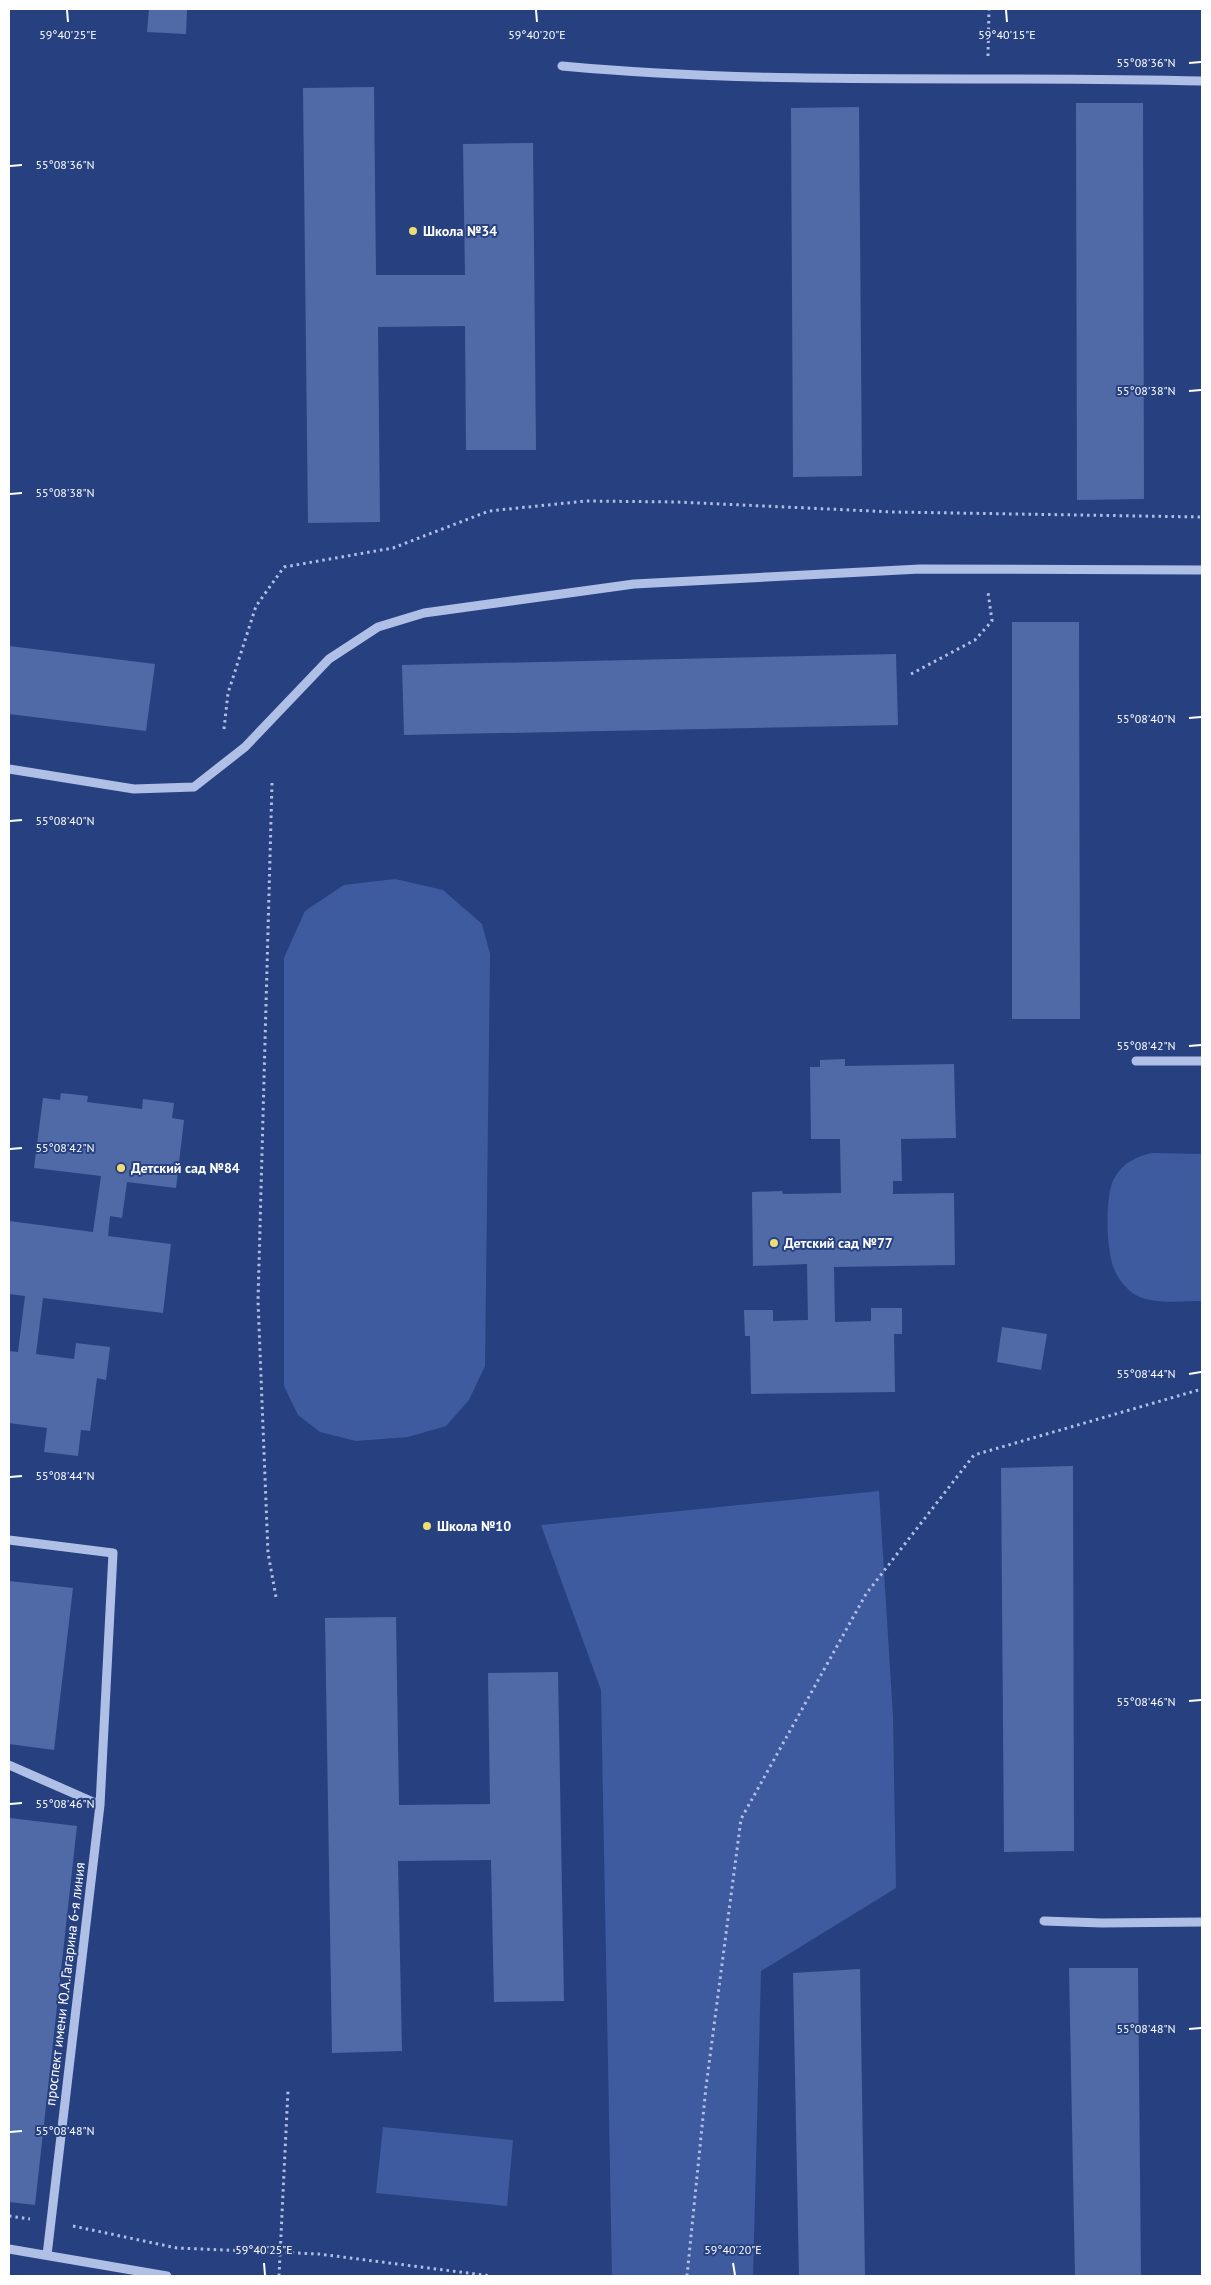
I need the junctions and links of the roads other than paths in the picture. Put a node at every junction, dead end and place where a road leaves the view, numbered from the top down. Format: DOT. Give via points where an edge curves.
graph roads {
  1 [pos="562,66"];
  2 [pos="1202,81"];
  3 [pos="1202,570"];
  4 [pos="9,769"];
  5 [pos="1136,1061"];
  6 [pos="1202,1061"];
  7 [pos="9,1540"];
  8 [pos="9,1765"];
  9 [pos="100,1805"];
  10 [pos="1044,1921"];
  11 [pos="1202,1922"];
  12 [pos="9,2249"];
  13 [pos="47,2255"];
  14 [pos="167,2276"];
  1 -- 2 [label="street" via="650,74"];
  3 -- 4 [label="street" via="920,569 634,584 424,613 378,627 329,659 244,747 194,787 134,789"];
  5 -- 6 [label="street"];
  7 -- 9 [label="street, проспект имени Ю.А.Гагарина 6-я линия" via="113,1553"];
  8 -- 9 [label="street"];
  9 -- 13 [label="street, проспект имени Ю.А.Гагарина 6-я линия"];
  10 -- 11 [label="street"];
  12 -- 13 [label="street"];
  13 -- 14 [label="street"];
}
